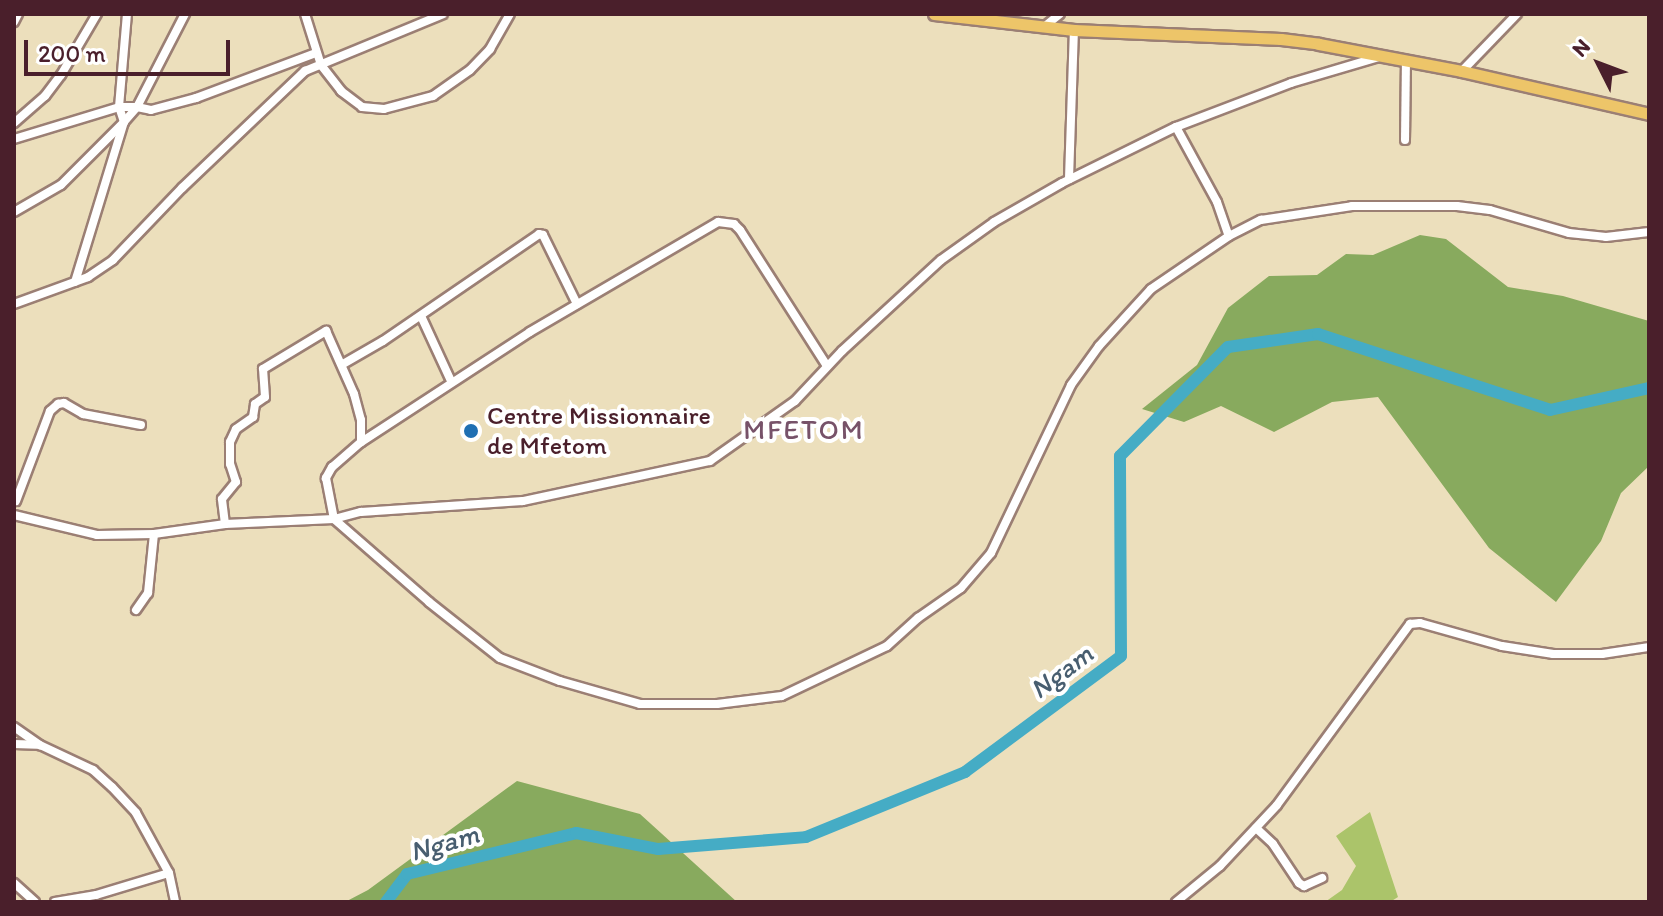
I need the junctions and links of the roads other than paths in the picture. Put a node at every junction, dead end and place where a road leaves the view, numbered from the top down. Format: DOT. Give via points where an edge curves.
graph roads {
  1 [pos="18,14"];
  2 [pos="97,14"];
  3 [pos="127,14"];
  4 [pos="185,14"];
  5 [pos="305,14"];
  6 [pos="443,14"];
  7 [pos="510,14"];
  8 [pos="934,14"];
  9 [pos="1060,14"];
  10 [pos="1517,14"];
  11 [pos="955,16"];
  12 [pos="997,18"];
  13 [pos="14,22"];
  14 [pos="1044,27"];
  15 [pos="1074,30"];
  16 [pos="316,53"];
  17 [pos="1383,56"];
  18 [pos="1406,61"];
  19 [pos="321,65"];
  20 [pos="1462,71"];
  21 [pos="119,107"];
  22 [pos="137,107"];
  23 [pos="1649,114"];
  24 [pos="124,122"];
  25 [pos="14,123"];
  26 [pos="1176,127"];
  27 [pos="14,139"];
  28 [pos="1405,140"];
  29 [pos="1069,179"];
  30 [pos="14,212"];
  31 [pos="1649,232"];
  32 [pos="1229,236"];
  33 [pos="75,282"];
  34 [pos="14,304"];
  35 [pos="577,304"];
  36 [pos="421,316"];
  37 [pos="343,364"];
  38 [pos="827,366"];
  39 [pos="451,381"];
  40 [pos="141,425"];
  41 [pos="361,442"];
  42 [pos="15,500"];
  43 [pos="14,515"];
  44 [pos="26,518"];
  45 [pos="334,519"];
  46 [pos="225,524"];
  47 [pos="154,534"];
  48 [pos="136,610"];
  49 [pos="1649,647"];
  50 [pos="14,727"];
  51 [pos="14,744"];
  52 [pos="40,745"];
  53 [pos="1256,828"];
  54 [pos="169,873"];
  55 [pos="1322,878"];
  56 [pos="14,883"];
  57 [pos="35,902"];
  58 [pos="55,902"];
  59 [pos="175,902"];
  60 [pos="1176,902"];
  1 -- 13 [label="street"];
  2 -- 25 [label="street" via="61,75"];
  3 -- 21 [label="street"];
  4 -- 22 [label="street"];
  5 -- 16 [label="street"];
  6 -- 19 [label="street"];
  7 -- 19 [label="street" via="490,49 470,70 433,96 411,104 362,107"];
  8 -- 11 [label="main road"];
  9 -- 14 [label="street"];
  10 -- 20 [label="street"];
  11 -- 12 [label="main road"];
  12 -- 14 [label="main road"];
  14 -- 15 [label="main road"];
  15 -- 17 [label="main road" via="1281,39"];
  15 -- 29 [label="street"];
  16 -- 19 [label="street"];
  16 -- 22 [label="street" via="196,98 160,108"];
  17 -- 18 [label="main road"];
  17 -- 26 [label="street" via="1291,83"];
  18 -- 20 [label="main road"];
  18 -- 28 [label="street"];
  19 -- 33 [label="street" via="305,71 262,111 113,260"];
  20 -- 23 [label="main road"];
  21 -- 22 [label="street"];
  21 -- 24 [label="street"];
  21 -- 27 [label="street"];
  22 -- 24 [label="street"];
  24 -- 30 [label="street" via="61,185"];
  24 -- 33 [label="street"];
  26 -- 29 [label="street"];
  26 -- 32 [label="street" via="1217,202"];
  29 -- 38 [label="street" via="941,260"];
  31 -- 32 [label="street" via="1606,237 1569,233 1457,206 1352,206 1261,220"];
  32 -- 45 [label="street" via="1151,289 1099,346 1071,385 991,553 961,588 887,646 782,696 717,704 640,704 500,658"];
  33 -- 34 [label="street"];
  35 -- 36 [label="street" via="539,234"];
  35 -- 38 [label="street" via="710,225 727,222 740,230"];
  35 -- 39 [label="street"];
  36 -- 37 [label="street"];
  36 -- 39 [label="street"];
  37 -- 41 [label="street" via="361,420"];
  37 -- 46 [label="street" via="326,331 266,366 265,397 230,442 236,482 222,499"];
  38 -- 45 [label="street" via="795,401 710,461 523,501 361,512"];
  39 -- 41 [label="street"];
  40 -- 42 [label="street" via="58,404 50,411"];
  41 -- 45 [label="street" via="326,478"];
  42 -- 44 [label="street"];
  43 -- 44 [label="street"];
  44 -- 47 [label="street" via="97,535"];
  45 -- 46 [label="street"];
  46 -- 47 [label="street"];
  47 -- 48 [label="street" via="148,593"];
  49 -- 53 [label="street" via="1553,654 1410,624 1295,783"];
  50 -- 52 [label="street"];
  51 -- 52 [label="street"];
  52 -- 54 [label="street" via="93,770 112,787 136,813"];
  53 -- 55 [label="street" via="1299,883"];
  53 -- 60 [label="street"];
  54 -- 58 [label="street"];
  54 -- 59 [label="street"];
  56 -- 57 [label="street"];
}
